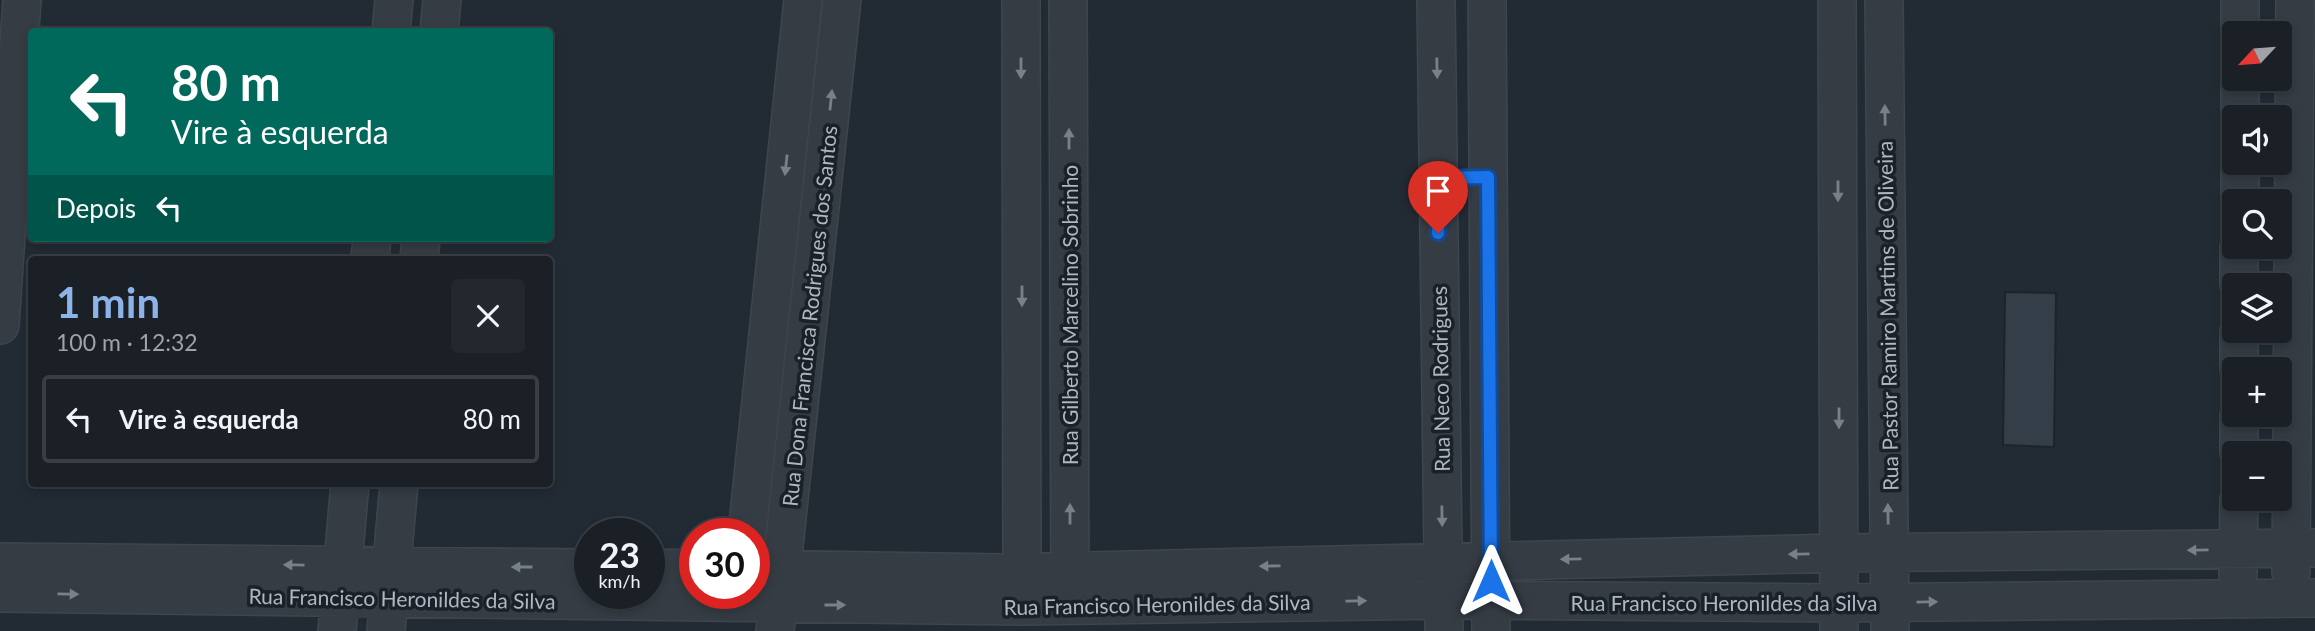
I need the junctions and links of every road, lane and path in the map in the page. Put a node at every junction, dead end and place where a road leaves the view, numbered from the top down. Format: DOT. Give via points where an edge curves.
graph roads {
  1 [pos="22,0"];
  2 [pos="394,0"];
  3 [pos="442,0"];
  4 [pos="803,0"];
  5 [pos="842,0"];
  6 [pos="1021,0"];
  7 [pos="1068,0"];
  8 [pos="1436,0"];
  9 [pos="1487,0"];
  10 [pos="1837,0"];
  11 [pos="1884,0"];
  12 [pos="2240,0"];
  13 [pos="2295,0"];
  14 [pos="2240,21"];
  15 [pos="391,28"];
  16 [pos="439,28"];
  17 [pos="1488,177"];
  18 [pos="1438,178"];
  19 [pos="3,235"];
  20 [pos="0,326"];
  21 [pos="768,334"];
  22 [pos="808,335"];
  23 [pos="350,487"];
  24 [pos="399,487"];
  25 [pos="2239,511"];
  26 [pos="749,518"];
  27 [pos="770,536"];
  28 [pos="2239,549"];
  29 [pos="2303,549"];
  30 [pos="1839,553"];
  31 [pos="1889,555"];
  32 [pos="1490,561"];
  33 [pos="0,562"];
  34 [pos="1443,562"];
  35 [pos="574,570"];
  36 [pos="0,593"];
  37 [pos="340,598"];
  38 [pos="389,598"];
  39 [pos="2302,598"];
  40 [pos="2237,599"];
  41 [pos="679,600"];
  42 [pos="770,600"];
  43 [pos="1022,603"];
  44 [pos="1070,603"];
  45 [pos="1444,616"];
  46 [pos="1491,616"];
  47 [pos="1839,617"];
  48 [pos="1890,617"];
  1 -- 19 [label="street"];
  2 -- 15 [label="street"];
  3 -- 16 [label="street"];
  4 -- 21 [label="street, Rua Dona Francisca Rodrigues dos Santos, one-way"];
  22 -- 5 [label="street, Rua Dona Francisca Rodrigues dos Santos, one-way"];
  6 -- 43 [label="street, one-way"];
  44 -- 7 [label="street, Rua Gilberto Marcelino Sobrinho, one-way"];
  8 -- 18 [label="street, Rua Neco Rodrigues, one-way"];
  9 -- 17 [label="street"];
  10 -- 30 [label="street, one-way"];
  31 -- 11 [label="street, Rua Pastor Ramiro Martins de Oliveira, one-way"];
  12 -- 14 [label="street"];
  13 -- 29 [label="street"];
  17 -- 18 [label="street"];
  17 -- 32 [label="street"];
  18 -- 34 [label="street, Rua Neco Rodrigues, one-way"];
  19 -- 20 [label="street"];
  21 -- 22 [label="street"];
  21 -- 26 [label="street, Rua Dona Francisca Rodrigues dos Santos"];
  22 -- 27 [label="street, Rua Dona Francisca Rodrigues dos Santos"];
  23 -- 37 [label="street"];
  24 -- 38 [label="street"];
  25 -- 28 [label="street"];
  28 -- 29 [label="street, Rua Francisco Heronildes da Silva"];
  28 -- 31 [label="street, Rua Francisco Heronildes da Silva, one-way"];
  28 -- 40 [label="street"];
  29 -- 39 [label="street"];
  30 -- 31 [label="street, Rua Francisco Heronildes da Silva"];
  30 -- 32 [label="street, Rua Francisco Heronildes da Silva, one-way"];
  30 -- 47 [label="street"];
  31 -- 48 [label="street, Rua Pastor Ramiro Martins de Oliveira"];
  32 -- 34 [label="street, Rua Francisco Heronildes da Silva"];
  32 -- 46 [label="street"];
  37 -- 33 [label="street, Rua Francisco Heronildes da Silva, one-way"];
  34 -- 44 [label="street, Rua Francisco Heronildes da Silva, one-way"];
  34 -- 45 [label="street, Rua Neco Rodrigues"];
  35 -- 38 [label="street, Rua Francisco Heronildes da Silva, one-way"];
  36 -- 37 [label="street, Rua Francisco Heronildes da Silva, one-way"];
  37 -- 38 [label="street, Rua Francisco Heronildes da Silva"];
  38 -- 41 [label="street, Rua Francisco Heronildes da Silva"];
  39 -- 40 [label="street, Rua Francisco Heronildes da Silva"];
  48 -- 40 [label="street, Rua Francisco Heronildes da Silva, one-way"];
  42 -- 43 [label="street, Rua Francisco Heronildes da Silva"];
  43 -- 44 [label="street, Rua Francisco Heronildes da Silva"];
  44 -- 45 [label="street, Rua Francisco Heronildes da Silva, one-way"];
  45 -- 46 [label="street, Rua Francisco Heronildes da Silva"];
  46 -- 47 [label="street, Rua Francisco Heronildes da Silva"];
  47 -- 48 [label="street, Rua Francisco Heronildes da Silva"];
}
